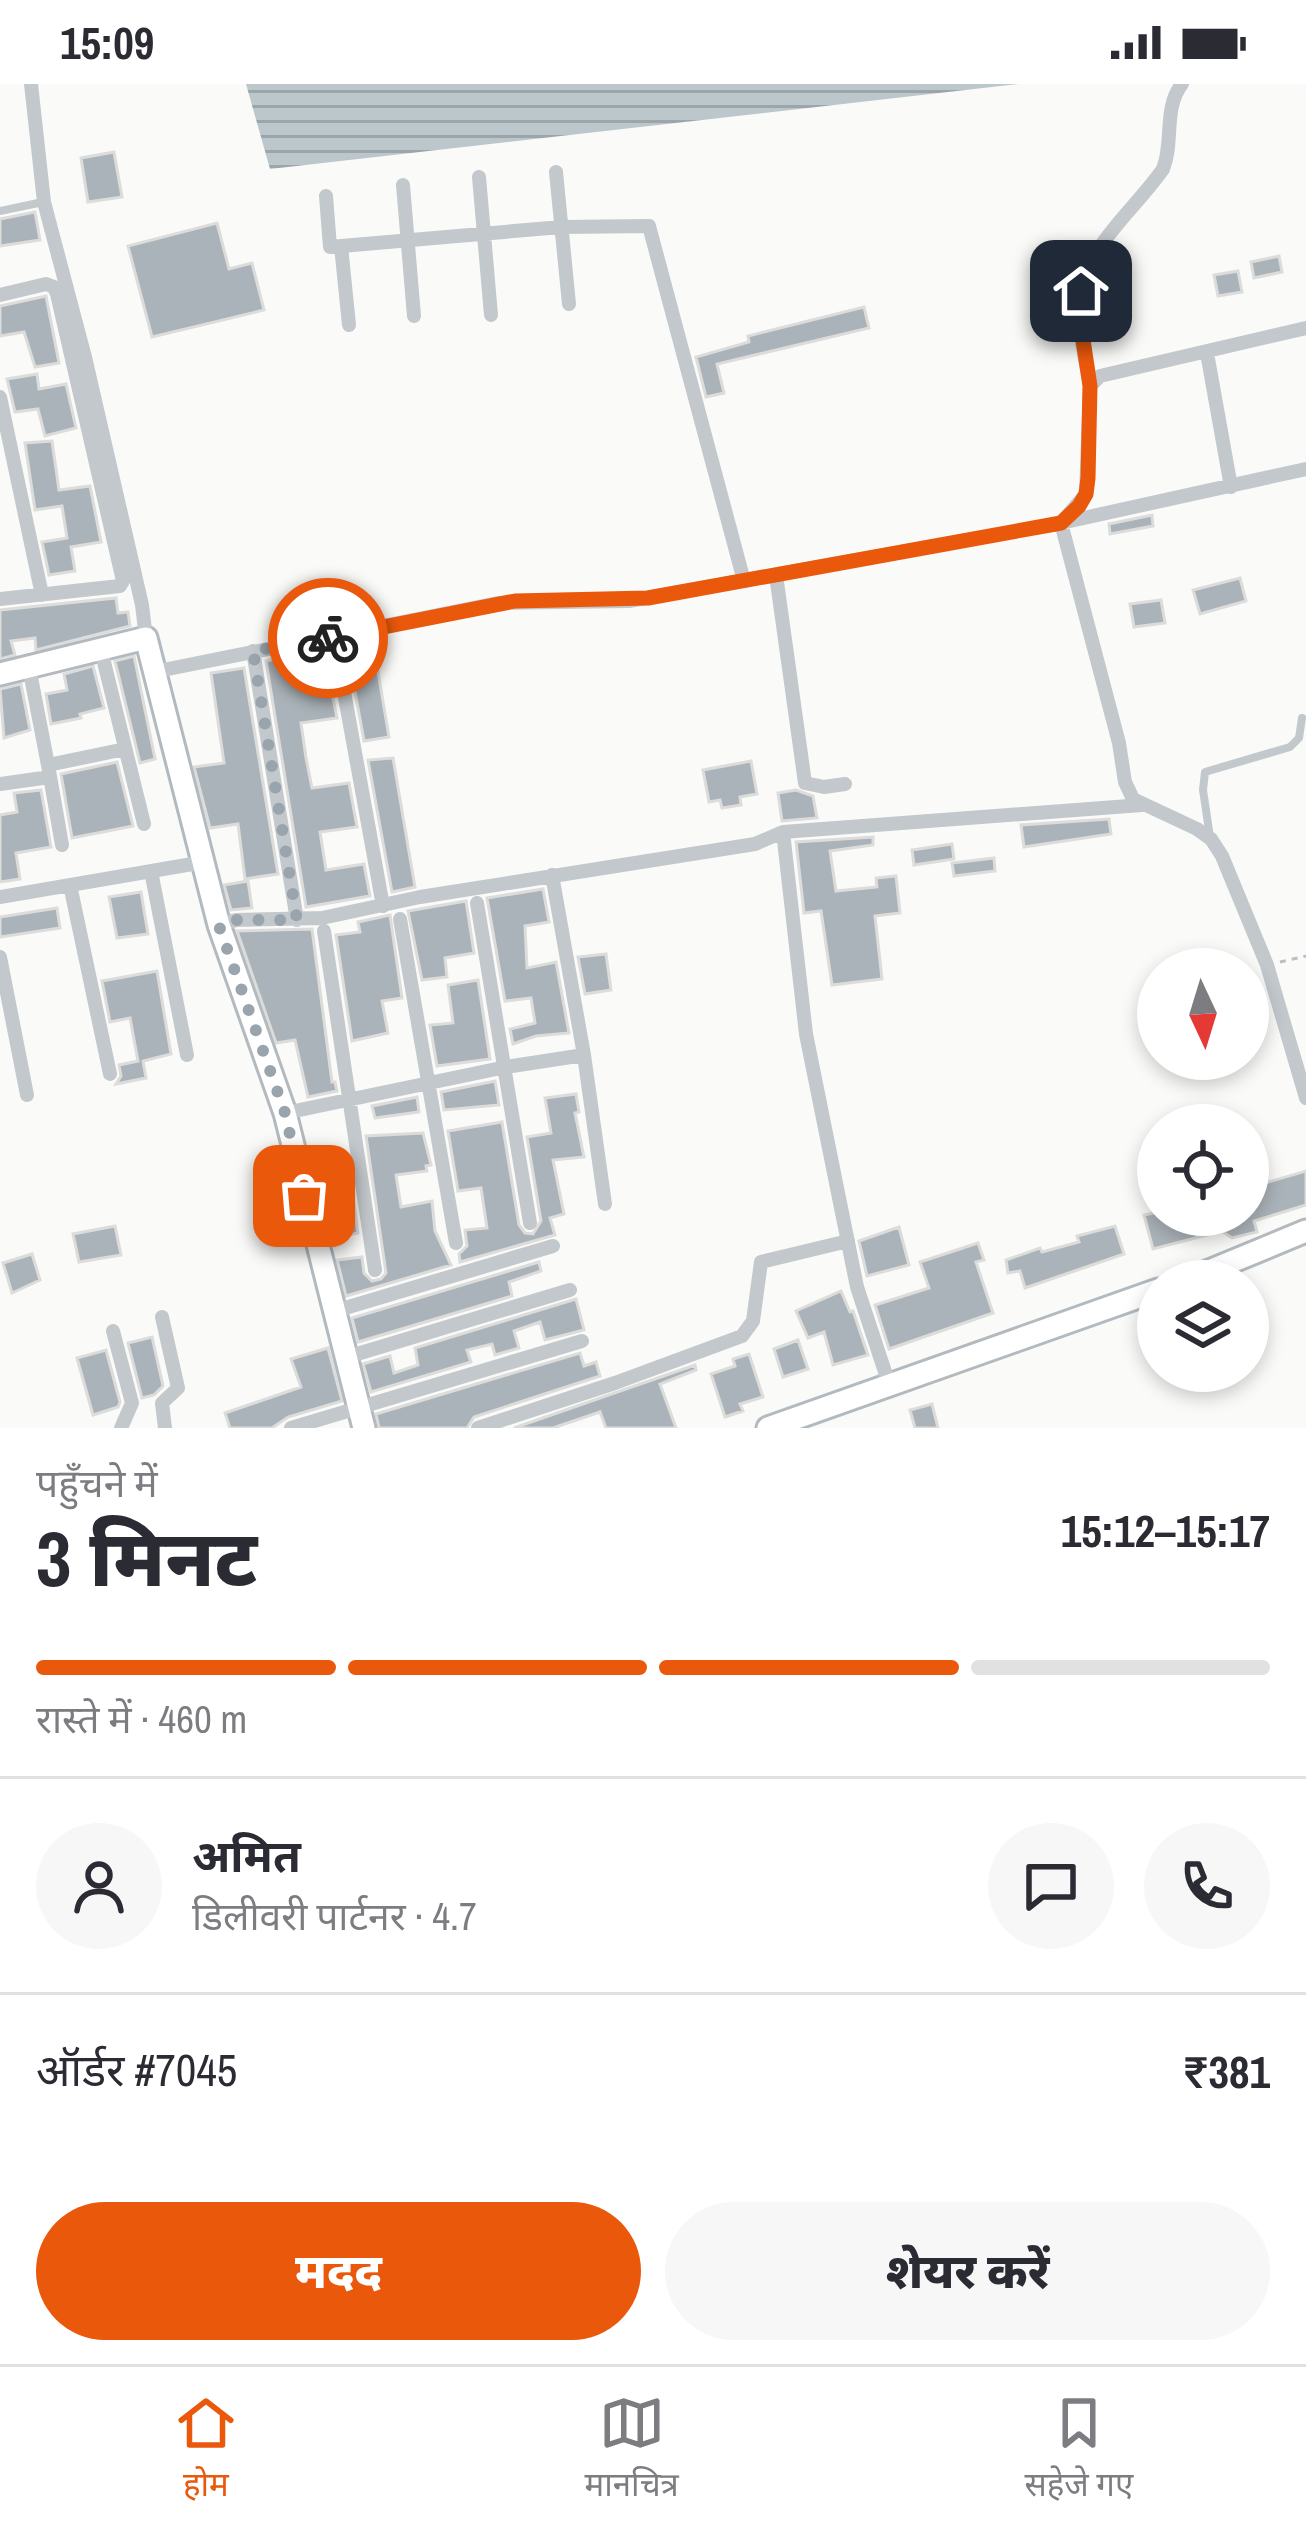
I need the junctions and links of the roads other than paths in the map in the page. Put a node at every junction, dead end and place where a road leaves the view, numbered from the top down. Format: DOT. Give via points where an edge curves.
graph roads {
  1 [pos="31,84"];
  2 [pos="1182,84"];
  3 [pos="556,172"];
  4 [pos="478,177"];
  5 [pos="403,185"];
  6 [pos="326,196"];
  7 [pos="44,202"];
  8 [pos="0,211"];
  9 [pos="561,227"];
  10 [pos="483,234"];
  11 [pos="407,240"];
  12 [pos="340,246"];
  13 [pos="0,296"];
  14 [pos="569,304"];
  15 [pos="491,315"];
  16 [pos="414,316"];
  17 [pos="350,325"];
  18 [pos="1306,328"];
  19 [pos="1207,353"];
  20 [pos="1090,386"];
  21 [pos="0,398"];
  22 [pos="1306,470"];
  23 [pos="1231,487"];
  24 [pos="1061,523"];
  25 [pos="776,575"];
  26 [pos="744,581"];
  27 [pos="42,595"];
  28 [pos="0,598"];
  29 [pos="334,637"];
  30 [pos="146,638"];
  31 [pos="101,650"];
  32 [pos="253,651"];
  33 [pos="29,667"];
  34 [pos="153,672"];
  35 [pos="0,674"];
  36 [pos="1302,718"];
  37 [pos="125,749"];
  38 [pos="49,771"];
  39 [pos="0,784"];
  40 [pos="845,784"];
  41 [pos="1137,802"];
  42 [pos="143,824"];
  43 [pos="782,832"];
  44 [pos="1211,838"];
  45 [pos="62,845"];
  46 [pos="204,862"];
  47 [pos="151,871"];
  48 [pos="552,875"];
  49 [pos="70,885"];
  50 [pos="0,897"];
  51 [pos="477,903"];
  52 [pos="383,906"];
  53 [pos="400,919"];
  54 [pos="297,920"];
  55 [pos="219,926"];
  56 [pos="324,932"];
  57 [pos="0,957"];
  58 [pos="187,1055"];
  59 [pos="584,1055"];
  60 [pos="506,1067"];
  61 [pos="110,1074"];
  62 [pos="427,1083"];
  63 [pos="28,1095"];
  64 [pos="1306,1098"];
  65 [pos="348,1100"];
  66 [pos="285,1113"];
  67 [pos="605,1204"];
  68 [pos="530,1223"];
  69 [pos="1306,1231"];
  70 [pos="848,1241"];
  71 [pos="456,1243"];
  72 [pos="553,1246"];
  73 [pos="1236,1260"];
  74 [pos="375,1270"];
  75 [pos="570,1290"];
  76 [pos="1137,1299"];
  77 [pos="335,1311"];
  78 [pos="162,1317"];
  79 [pos="113,1331"];
  80 [pos="582,1341"];
  81 [pos="347,1358"];
  82 [pos="890,1387"];
  83 [pos="161,1403"];
  84 [pos="359,1405"];
  85 [pos="133,1410"];
  86 [pos="121,1428"];
  87 [pos="165,1428"];
  88 [pos="291,1428"];
  89 [pos="364,1428"];
  90 [pos="478,1428"];
  91 [pos="768,1428"];
  1 -- 7 [label="street"];
  2 -- 20 [label="street" via="1163,169 1102,242 1081,291"];
  3 -- 9 [label="street"];
  4 -- 10 [label="street"];
  5 -- 11 [label="street"];
  6 -- 12 [label="street" via="328,245"];
  7 -- 8 [label="lane"];
  7 -- 30 [label="street"];
  9 -- 10 [label="street"];
  9 -- 14 [label="street"];
  9 -- 26 [label="street" via="638,224 655,236"];
  10 -- 11 [label="street"];
  10 -- 15 [label="street"];
  11 -- 12 [label="street"];
  11 -- 16 [label="street"];
  12 -- 17 [label="street"];
  13 -- 27 [label="street" via="54,287 123,580"];
  18 -- 19 [label="street"];
  19 -- 20 [label="street" via="1110,371"];
  19 -- 23 [label="street"];
  20 -- 24 [label="street" via="1086,494"];
  21 -- 27 [label="street"];
  22 -- 23 [label="street"];
  23 -- 24 [label="street"];
  24 -- 25 [label="street"];
  24 -- 41 [label="street" via="1125,782"];
  25 -- 26 [label="street"];
  25 -- 40 [label="street" via="805,783"];
  26 -- 29 [label="street" via="629,601 515,601"];
  27 -- 28 [label="street"];
  29 -- 32 [label="street"];
  29 -- 52 [label="street"];
  30 -- 31 [label="street"];
  30 -- 34 [label="street"];
  31 -- 33 [label="street"];
  31 -- 37 [label="street"];
  32 -- 34 [label="street"];
  32 -- 54 [label="street"];
  33 -- 35 [label="street"];
  33 -- 38 [label="street"];
  34 -- 46 [label="street"];
  36 -- 44 [label="lane" via="1295,744 1210,768 1203,777"];
  37 -- 38 [label="street"];
  37 -- 42 [label="street"];
  38 -- 39 [label="street"];
  38 -- 45 [label="street"];
  41 -- 43 [label="street"];
  41 -- 44 [label="street"];
  43 -- 48 [label="street" via="755,844"];
  43 -- 70 [label="street" via="806,1034"];
  44 -- 64 [label="street" via="1267,965"];
  46 -- 47 [label="street"];
  46 -- 55 [label="street"];
  47 -- 49 [label="street"];
  47 -- 58 [label="street"];
  48 -- 52 [label="street"];
  48 -- 59 [label="street"];
  49 -- 50 [label="street"];
  49 -- 61 [label="street"];
  51 -- 60 [label="street"];
  52 -- 54 [label="street"];
  53 -- 62 [label="street"];
  54 -- 55 [label="street"];
  55 -- 66 [label="street"];
  56 -- 65 [label="street"];
  57 -- 63 [label="street"];
  59 -- 60 [label="street"];
  59 -- 67 [label="street"];
  60 -- 62 [label="street"];
  60 -- 68 [label="street"];
  62 -- 65 [label="street"];
  62 -- 71 [label="street"];
  65 -- 66 [label="street"];
  65 -- 74 [label="street"];
  66 -- 77 [label="street"];
  69 -- 73 [label="street"];
  70 -- 82 [label="street"];
  70 -- 90 [label="street" via="761,1262 753,1321 742,1336"];
  72 -- 77 [label="street"];
  75 -- 81 [label="street"];
  76 -- 82 [label="street"];
  77 -- 81 [label="street"];
  78 -- 83 [label="street" via="178,1388"];
  79 -- 85 [label="street"];
  80 -- 84 [label="street"];
  81 -- 84 [label="street"];
  82 -- 91 [label="street"];
  83 -- 85 [label="street"];
  83 -- 87 [label="street"];
  84 -- 88 [label="street"];
  84 -- 89 [label="street"];
  85 -- 86 [label="street"];
}
